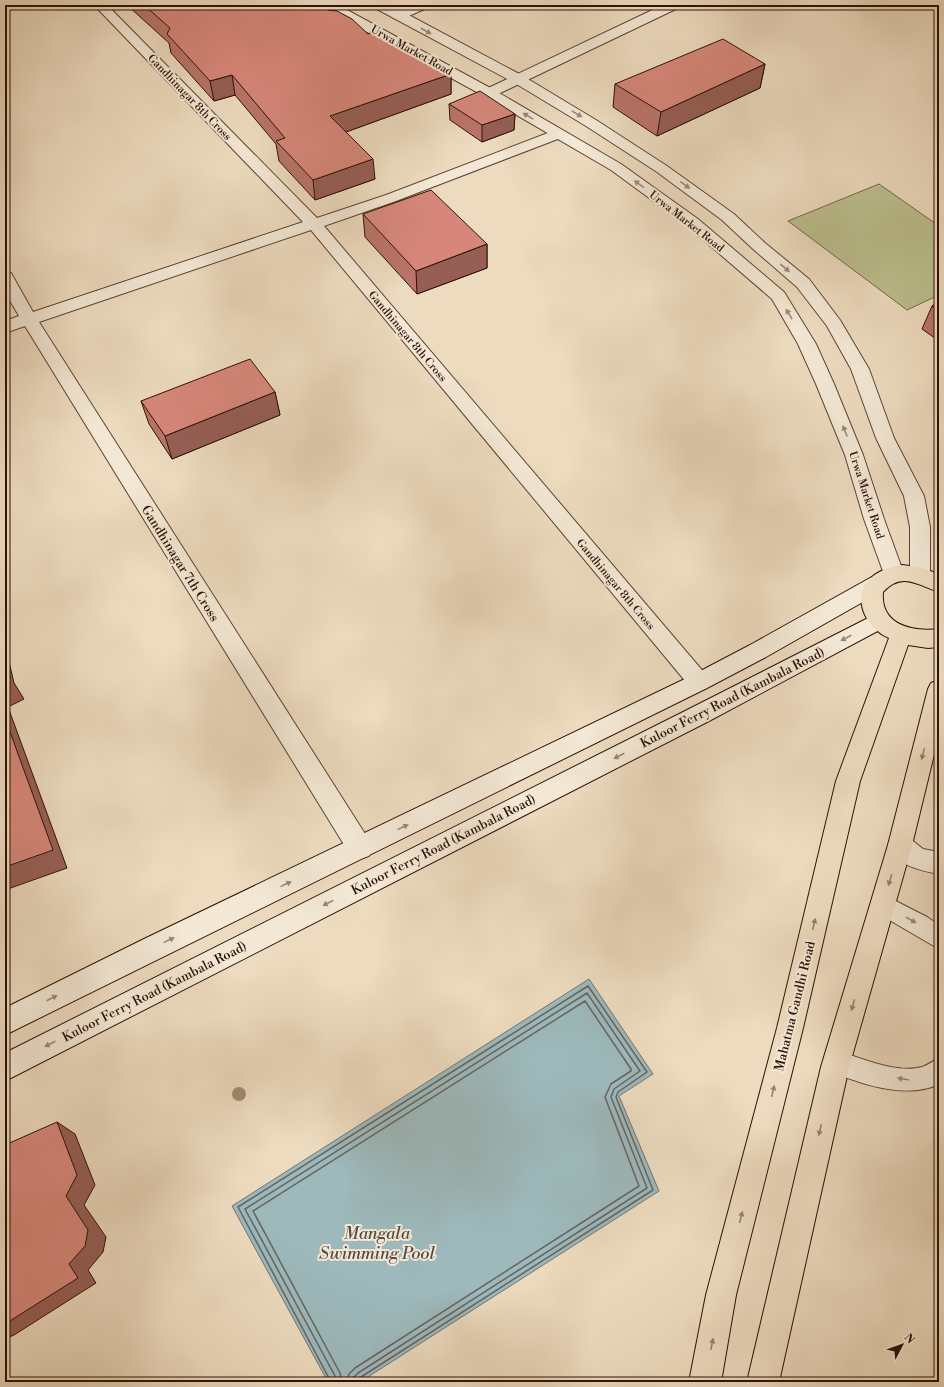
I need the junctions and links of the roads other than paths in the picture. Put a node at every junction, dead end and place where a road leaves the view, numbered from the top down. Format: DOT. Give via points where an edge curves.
graph roads {
  1 [pos="100,5"];
  2 [pos="328,5"];
  3 [pos="380,5"];
  4 [pos="422,5"];
  5 [pos="673,5"];
  6 [pos="398,15"];
  7 [pos="518,79"];
  8 [pos="489,93"];
  9 [pos="558,134"];
  10 [pos="728,217"];
  11 [pos="314,224"];
  12 [pos="699,228"];
  13 [pos="5,277"];
  14 [pos="29,319"];
  15 [pos="5,327"];
  16 [pos="931,576"];
  17 [pos="886,579"];
  18 [pos="880,620"];
  19 [pos="901,635"];
  20 [pos="939,638"];
  21 [pos="699,682"];
  22 [pos="939,689"];
  23 [pos="900,845"];
  24 [pos="360,848"];
  25 [pos="939,863"];
  26 [pos="882,904"];
  27 [pos="939,938"];
  28 [pos="5,1022"];
  29 [pos="836,1062"];
  30 [pos="5,1067"];
  31 [pos="939,1070"];
  32 [pos="705,1382"];
  33 [pos="763,1382"];
  1 -- 11 [label="street, Gandhinagar 8th Cross"];
  2 -- 8 [label="street, Urwa Market Road"];
  3 -- 6 [label="street"];
  4 -- 6 [label="street"];
  5 -- 7 [label="street"];
  6 -- 7 [label="street, one-way"];
  7 -- 8 [label="street"];
  7 -- 10 [label="street, one-way" via="649,160"];
  9 -- 8 [label="street, Urwa Market Road, one-way"];
  9 -- 11 [label="street" via="391,198"];
  12 -- 9 [label="street, Urwa Market Road, one-way" via="616,167"];
  10 -- 12 [label="street"];
  10 -- 16 [label="street, one-way" via="803,283 834,324 860,370 886,438 914,496"];
  11 -- 14 [label="street"];
  11 -- 21 [label="street, Gandhinagar 8th Cross"];
  17 -- 12 [label="street, Urwa Market Road, one-way" via="874,519 854,455 807,344 778,296"];
  13 -- 14 [label="street, Gandhinagar 7th Cross"];
  14 -- 15 [label="street"];
  14 -- 24 [label="street, Gandhinagar 7th Cross"];
  16 -- 17 [label="main road" via="906,573"];
  17 -- 18 [label="main road" via="873,592 874,610"];
  17 -- 21 [label="street"];
  18 -- 19 [label="main road"];
  18 -- 30 [label="street, Kuloor Ferry Road (Kambala Road), one-way" via="694,718"];
  19 -- 20 [label="main road" via="926,640"];
  32 -- 19 [label="main road, Mahatma Gandhi Road, one-way" via="721,1295 790,1028 848,781"];
  24 -- 21 [label="street, one-way"];
  22 -- 23 [label="main road, one-way"];
  23 -- 25 [label="street" via="917,859"];
  23 -- 26 [label="main road, one-way"];
  28 -- 24 [label="street, one-way"];
  26 -- 27 [label="lane, one-way"];
  26 -- 29 [label="main road, one-way"];
  31 -- 29 [label="lane, one-way" via="927,1078 911,1081 878,1075"];
  29 -- 33 [label="main road, one-way"];
}
